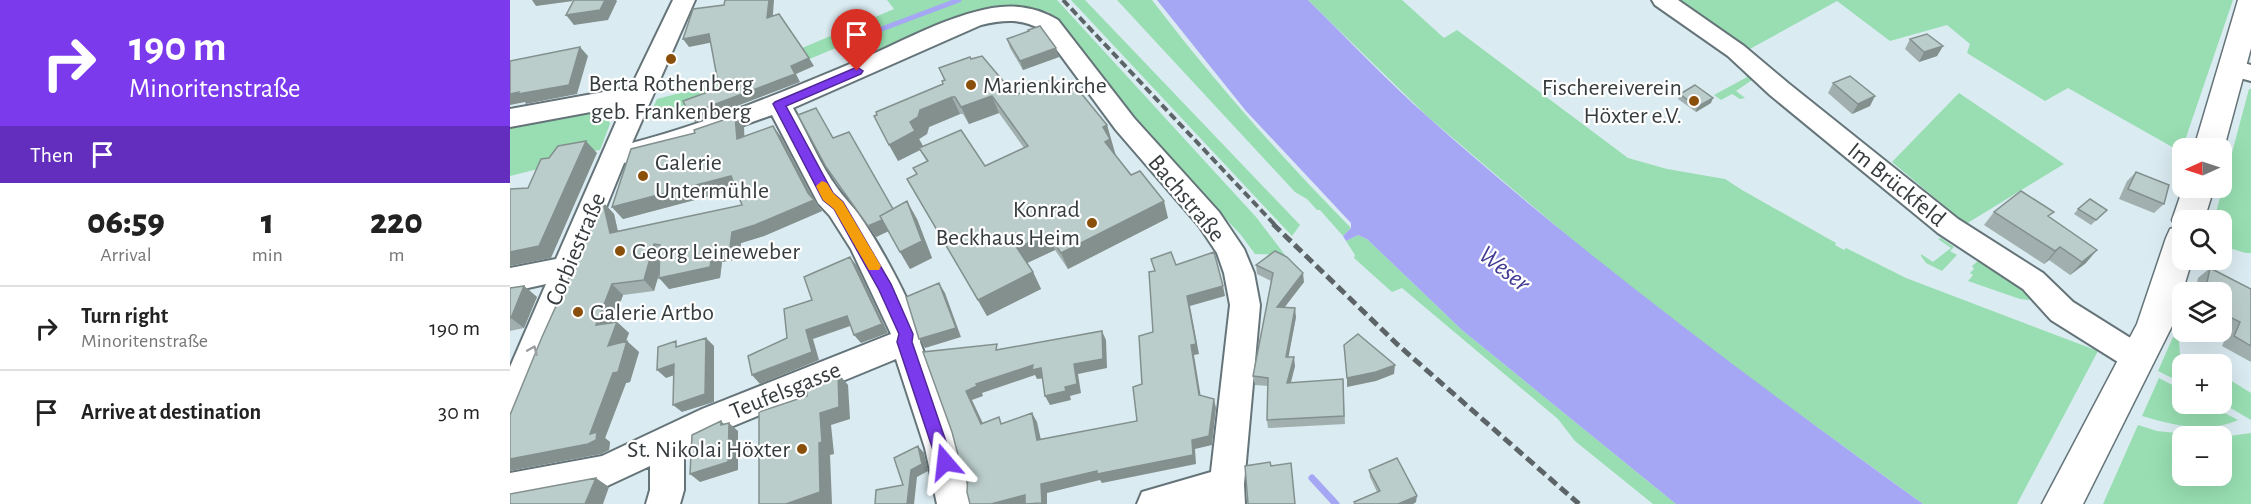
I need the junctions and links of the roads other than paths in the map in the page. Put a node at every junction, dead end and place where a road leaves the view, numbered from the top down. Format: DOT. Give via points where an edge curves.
graph roads {
  1 [pos="684,0"];
  2 [pos="1663,0"];
  3 [pos="2251,0"];
  4 [pos="2243,62"];
  5 [pos="641,94"];
  6 [pos="779,104"];
  7 [pos="510,118"];
  8 [pos="2213,138"];
  9 [pos="613,157"];
  10 [pos="567,268"];
  11 [pos="2172,269"];
  12 [pos="510,280"];
  13 [pos="905,342"];
  14 [pos="2130,373"];
  15 [pos="510,404"];
  16 [pos="667,441"];
  17 [pos="510,489"];
  18 [pos="1228,494"];
  19 [pos="663,504"];
  20 [pos="954,504"];
  21 [pos="1154,504"];
  22 [pos="2062,504"];
  1 -- 5 [label="street, Corbiestraße"];
  2 -- 14 [label="street, Im Brückfeld" via="1737,51 1948,226 2032,281"];
  3 -- 4 [label="main road"];
  4 -- 8 [label="main road"];
  5 -- 7 [label="street"];
  5 -- 9 [label="street, Corbiestraße"];
  6 -- 9 [label="street, Bachstraße" via="670,142"];
  6 -- 13 [label="street" via="828,196 839,206 886,288 906,334"];
  6 -- 18 [label="street, Bachstraße" via="973,20 1023,14 1050,25 1125,124 1209,219 1230,249 1245,304"];
  9 -- 10 [label="street, Corbiestraße"];
  10 -- 12 [label="street"];
  15 -- 10 [label="street, Corbiestraße, one-way"];
  11 -- 14 [label="main road" via="2154,326"];
  13 -- 16 [label="street, Teufelsgasse"];
  13 -- 20 [label="street" via="942,448"];
  14 -- 22 [label="main road"];
  16 -- 17 [label="street, Teufelsgasse" via="607,470"];
  16 -- 19 [label="street" via="668,490"];
  18 -- 21 [label="street"];
}
